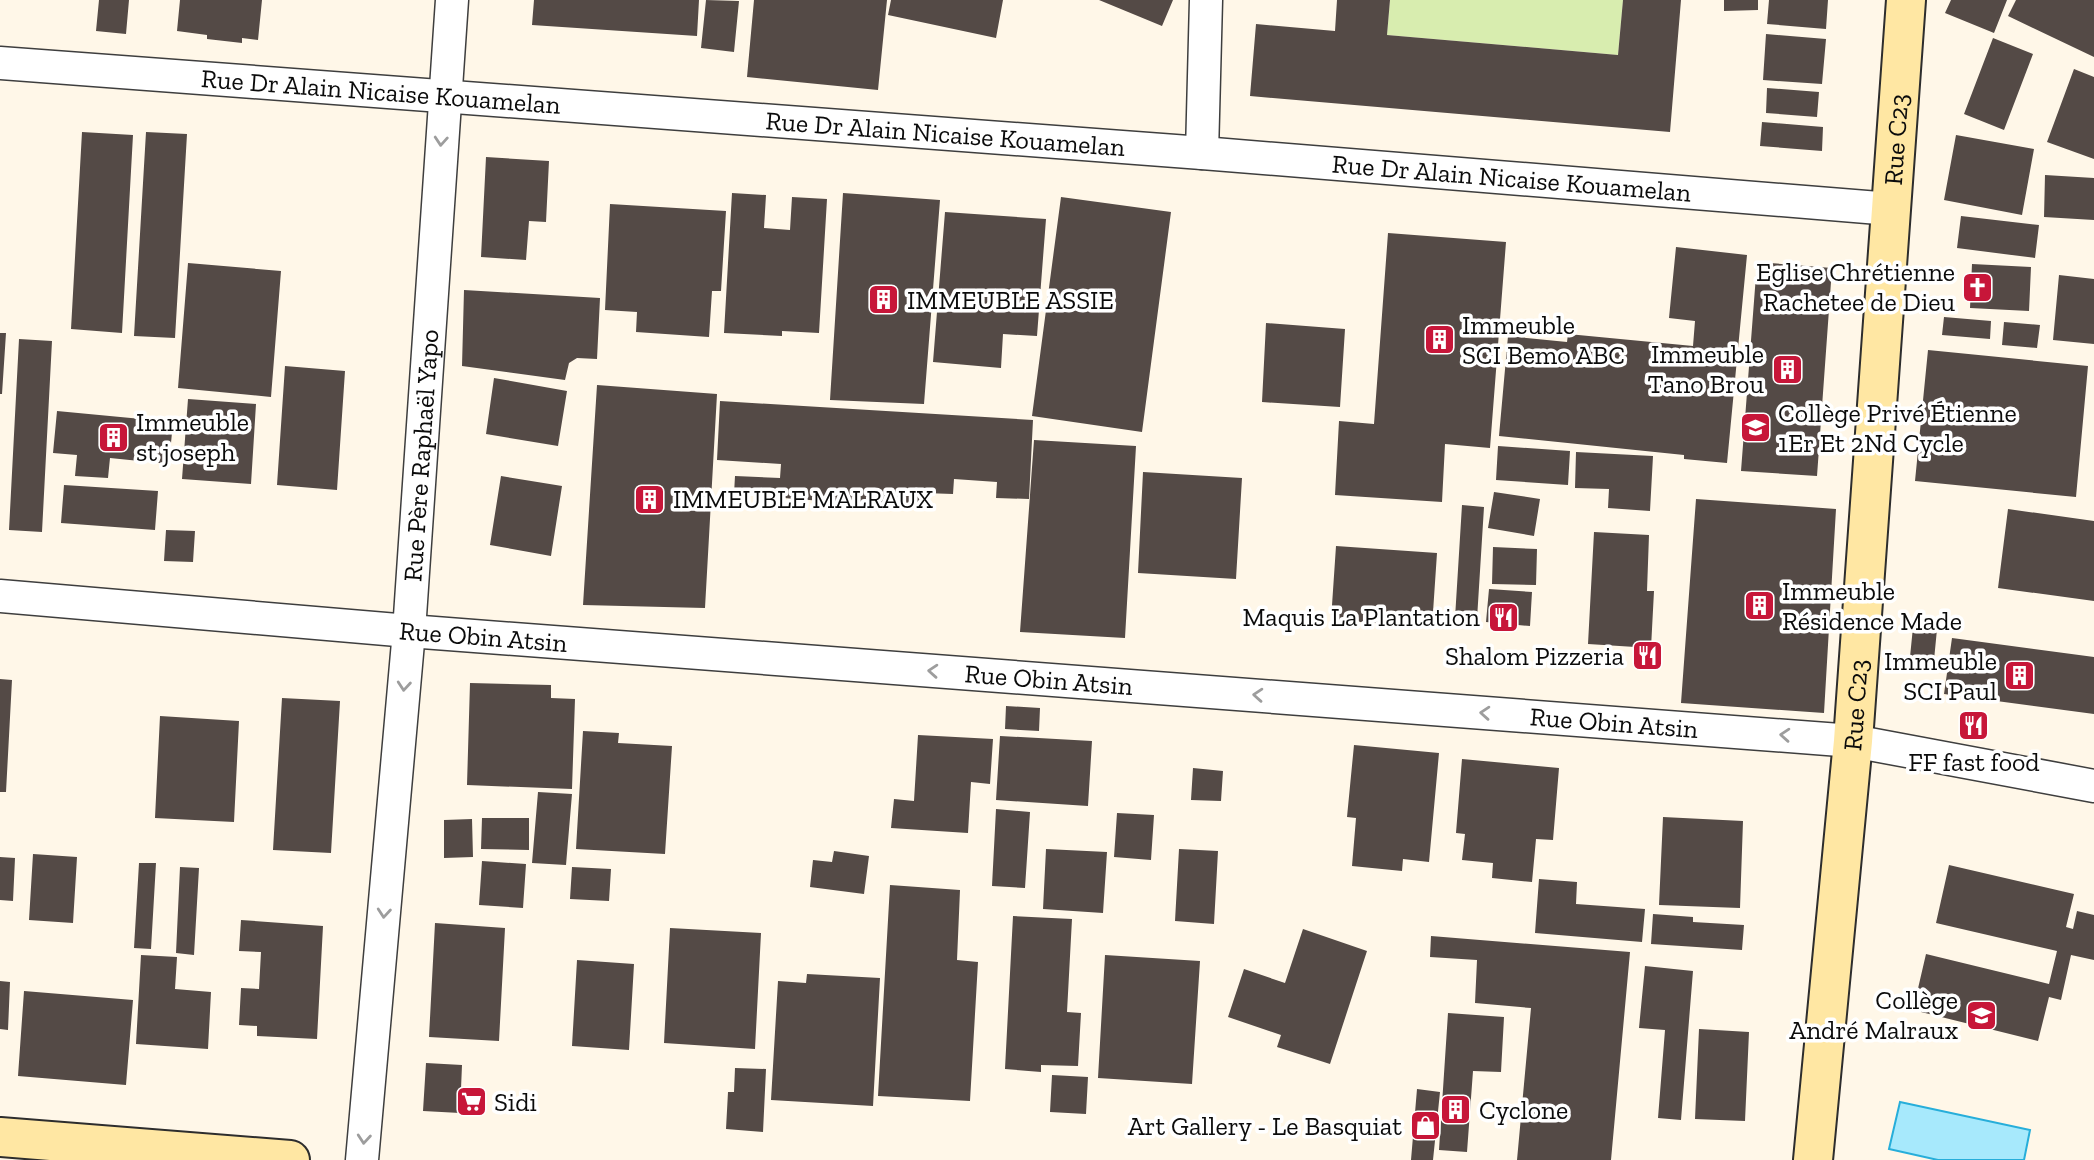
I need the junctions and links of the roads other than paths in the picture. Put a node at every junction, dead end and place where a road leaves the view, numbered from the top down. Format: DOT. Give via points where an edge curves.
graph roads {
  1 [pos="452,0"];
  2 [pos="1206,0"];
  3 [pos="1906,0"];
  4 [pos="0,63"];
  5 [pos="444,97"];
  6 [pos="1202,153"];
  7 [pos="1891,209"];
  8 [pos="0,596"];
  9 [pos="409,631"];
  10 [pos="1853,741"];
  11 [pos="2094,786"];
  12 [pos="0,1137"];
  13 [pos="290,1160"];
  14 [pos="362,1160"];
  15 [pos="1813,1160"];
  1 -- 5 [label="street, Rue Père Raphaël Yapo"];
  2 -- 6 [label="street"];
  3 -- 7 [label="street, Rue C23"];
  4 -- 5 [label="street, Rue Dr Alain Nicaise Kouamelan"];
  5 -- 6 [label="street, Rue Dr Alain Nicaise Kouamelan"];
  5 -- 9 [label="street, Rue Père Raphaël Yapo, one-way"];
  6 -- 7 [label="street, Rue Dr Alain Nicaise Kouamelan"];
  7 -- 10 [label="street, Rue C23"];
  8 -- 9 [label="street, Rue Obin Atsin"];
  10 -- 9 [label="street, Rue Obin Atsin, one-way"];
  9 -- 14 [label="street, Rue Père Raphaël Yapo, one-way"];
  10 -- 11 [label="street, Rue Obin Atsin"];
  10 -- 15 [label="street, Rue C23"];
  12 -- 13 [label="street"];
}
